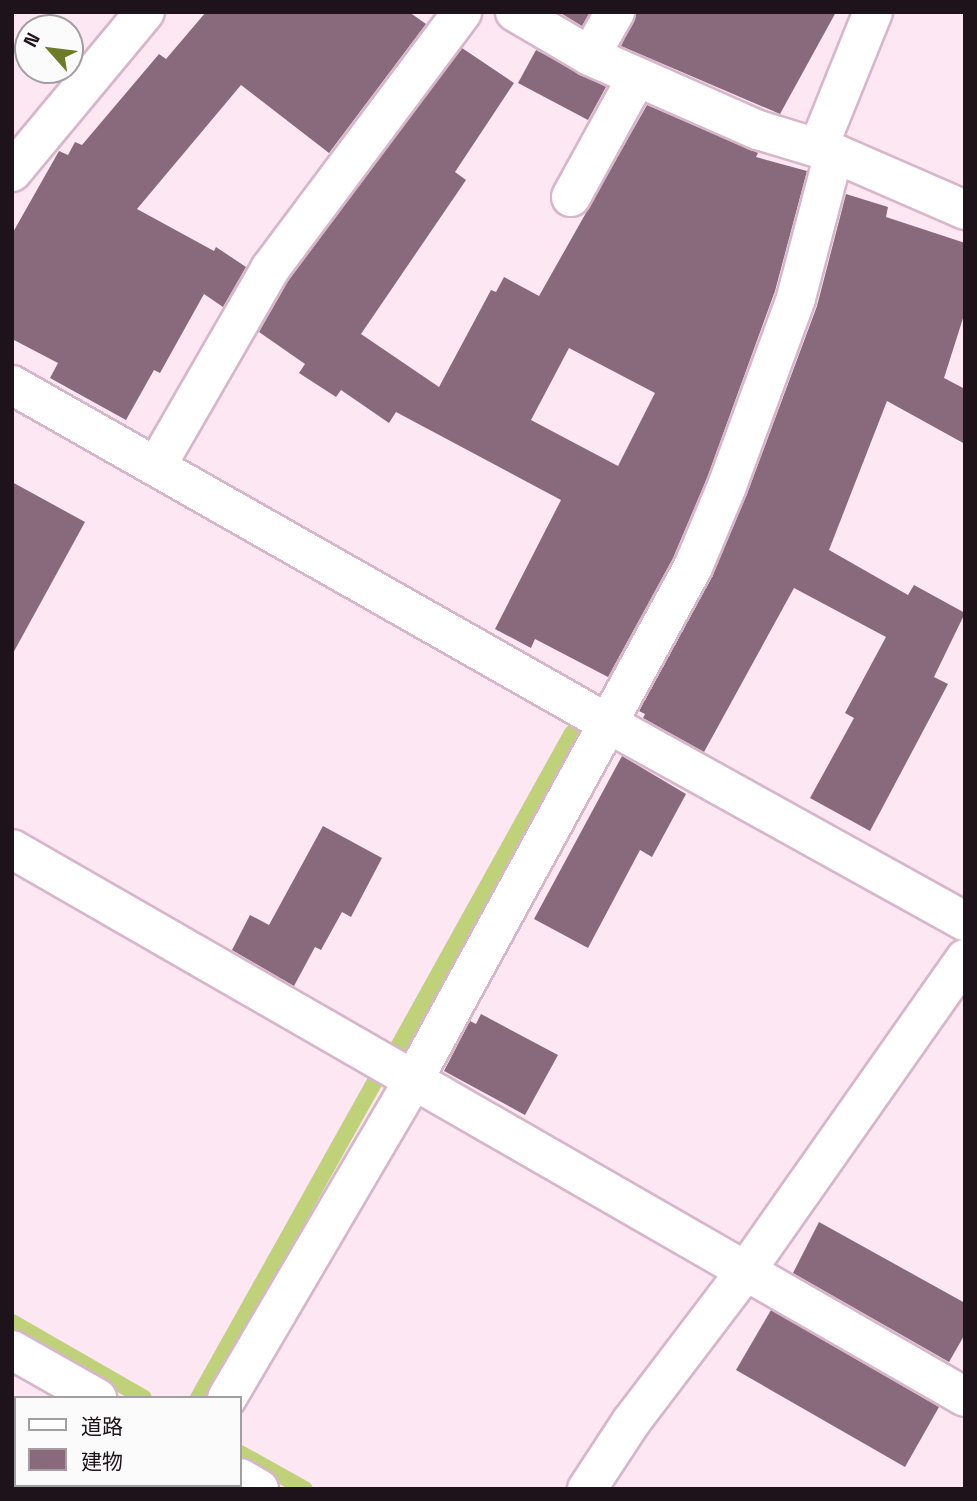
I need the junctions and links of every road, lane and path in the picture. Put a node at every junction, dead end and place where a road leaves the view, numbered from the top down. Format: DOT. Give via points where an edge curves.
graph roads {
  1 [pos="145,12"];
  2 [pos="462,12"];
  3 [pos="515,12"];
  4 [pos="615,12"];
  5 [pos="873,12"];
  6 [pos="590,56"];
  7 [pos="637,77"];
  8 [pos="826,151"];
  9 [pos="12,172"];
  10 [pos="571,197"];
  11 [pos="965,210"];
  12 [pos="12,384"];
  13 [pos="157,466"];
  14 [pos="609,724"];
  15 [pos="12,849"];
  16 [pos="965,921"];
  17 [pos="965,959"];
  18 [pos="414,1079"];
  19 [pos="745,1272"];
  20 [pos="12,1350"];
  21 [pos="93,1396"];
  22 [pos="228,1396"];
  23 [pos="965,1397"];
  24 [pos="242,1479"];
  25 [pos="259,1489"];
  26 [pos="587,1489"];
  1 -- 9 [label="street"];
  2 -- 13 [label="street" via="270,269"];
  3 -- 6 [label="street"];
  4 -- 6 [label="street"];
  5 -- 8 [label="street"];
  6 -- 7 [label="street"];
  7 -- 8 [label="street" via="758,130"];
  7 -- 10 [label="street"];
  8 -- 11 [label="street"];
  8 -- 14 [label="street" via="796,298 727,486 693,567"];
  12 -- 13 [label="street"];
  13 -- 14 [label="street"];
  14 -- 16 [label="street"];
  14 -- 18 [label="street"];
  15 -- 18 [label="street"];
  17 -- 19 [label="street"];
  18 -- 19 [label="street"];
  18 -- 22 [label="street"];
  19 -- 23 [label="street"];
  19 -- 26 [label="street" via="631,1422"];
  20 -- 21 [label="street"];
  24 -- 25 [label="street"];
}
